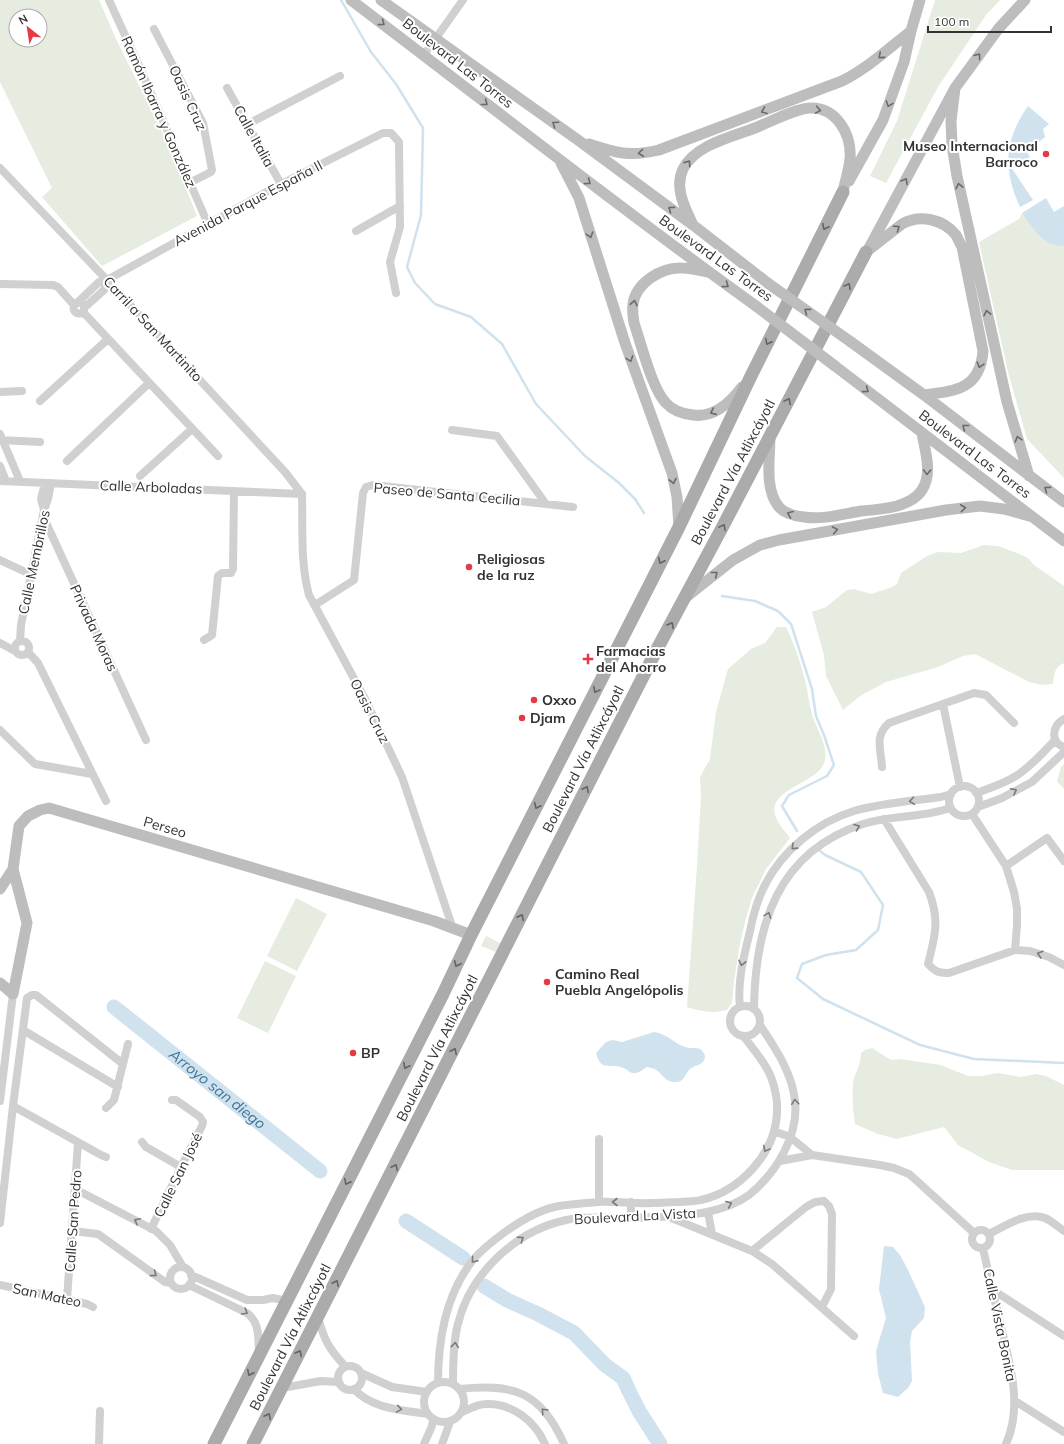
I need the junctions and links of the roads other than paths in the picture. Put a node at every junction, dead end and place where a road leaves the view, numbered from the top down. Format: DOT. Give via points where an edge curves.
graph roads {
  1 [pos="109,0"];
  2 [pos="351,0"];
  3 [pos="381,0"];
  4 [pos="462,0"];
  5 [pos="920,0"];
  6 [pos="1026,0"];
  7 [pos="154,29"];
  8 [pos="911,31"];
  9 [pos="436,40"];
  10 [pos="424,55"];
  11 [pos="340,76"];
  12 [pos="227,88"];
  13 [pos="955,88"];
  14 [pos="248,124"];
  15 [pos="578,140"];
  16 [pos="559,160"];
  17 [pos="0,168"];
  18 [pos="191,182"];
  19 [pos="281,184"];
  20 [pos="843,192"];
  21 [pos="400,206"];
  22 [pos="208,224"];
  23 [pos="693,225"];
  24 [pos="356,231"];
  25 [pos="866,252"];
  26 [pos="709,272"];
  27 [pos="107,280"];
  28 [pos="0,284"];
  29 [pos="396,293"];
  30 [pos="76,304"];
  31 [pos="84,310"];
  32 [pos="108,339"];
  33 [pos="751,376"];
  34 [pos="149,383"];
  35 [pos="22,391"];
  36 [pos="0,392"];
  37 [pos="924,395"];
  38 [pos="40,401"];
  39 [pos="192,429"];
  40 [pos="452,430"];
  41 [pos="922,433"];
  42 [pos="770,436"];
  43 [pos="1,438"];
  44 [pos="40,442"];
  45 [pos="218,456"];
  46 [pos="67,461"];
  47 [pos="0,466"];
  48 [pos="140,476"];
  49 [pos="1029,476"];
  50 [pos="3,481"];
  51 [pos="20,482"];
  52 [pos="48,483"];
  53 [pos="234,491"];
  54 [pos="302,494"];
  55 [pos="1064,502"];
  56 [pos="546,504"];
  57 [pos="573,507"];
  58 [pos="44,513"];
  59 [pos="1033,517"];
  60 [pos="679,527"];
  61 [pos="1064,541"];
  62 [pos="0,560"];
  63 [pos="32,575"];
  64 [pos="685,598"];
  65 [pos="315,606"];
  66 [pos="204,640"];
  67 [pos="20,641"];
  68 [pos="0,643"];
  69 [pos="15,650"];
  70 [pos="28,652"];
  71 [pos="943,704"];
  72 [pos="1064,719"];
  73 [pos="1014,724"];
  74 [pos="0,730"];
  75 [pos="146,740"];
  76 [pos="1055,740"];
  77 [pos="1064,747"];
  78 [pos="1064,752"];
  79 [pos="882,766"];
  80 [pos="92,774"];
  81 [pos="960,787"];
  82 [pos="976,793"];
  83 [pos="951,794"];
  84 [pos="106,801"];
  85 [pos="978,806"];
  86 [pos="950,808"];
  87 [pos="972,814"];
  88 [pos="884,819"];
  89 [pos="1064,861"];
  90 [pos="1006,866"];
  91 [pos="13,869"];
  92 [pos="0,889"];
  93 [pos="453,929"];
  94 [pos="471,935"];
  95 [pos="1015,950"];
  96 [pos="1064,965"];
  97 [pos="0,983"];
  98 [pos="13,994"];
  99 [pos="740,1007"];
  100 [pos="754,1008"];
  101 [pos="760,1024"];
  102 [pos="23,1030"];
  103 [pos="744,1037"];
  104 [pos="128,1044"];
  105 [pos="123,1064"];
  106 [pos="118,1087"];
  107 [pos="172,1100"];
  108 [pos="0,1101"];
  109 [pos="12,1106"];
  110 [pos="106,1108"];
  111 [pos="774,1131"];
  112 [pos="790,1137"];
  113 [pos="599,1139"];
  114 [pos="142,1142"];
  115 [pos="78,1143"];
  116 [pos="812,1155"];
  117 [pos="106,1157"];
  118 [pos="780,1161"];
  119 [pos="181,1167"];
  120 [pos="75,1189"];
  121 [pos="599,1202"];
  122 [pos="631,1202"];
  123 [pos="708,1212"];
  124 [pos="668,1217"];
  125 [pos="631,1218"];
  126 [pos="0,1223"];
  127 [pos="151,1229"];
  128 [pos="72,1230"];
  129 [pos="1064,1231"];
  130 [pos="974,1233"];
  131 [pos="712,1234"];
  132 [pos="989,1234"];
  133 [pos="983,1249"];
  134 [pos="752,1251"];
  135 [pos="183,1267"];
  136 [pos="191,1275"];
  137 [pos="171,1283"];
  138 [pos="189,1284"];
  139 [pos="0,1285"];
  140 [pos="993,1290"];
  141 [pos="67,1299"];
  142 [pos="287,1301"];
  143 [pos="822,1307"];
  144 [pos="93,1308"];
  145 [pos="318,1318"];
  146 [pos="854,1336"];
  147 [pos="1064,1336"];
  148 [pos="260,1355"];
  149 [pos="345,1366"];
  150 [pos="361,1373"];
  151 [pos="338,1382"];
  152 [pos="438,1383"];
  153 [pos="456,1386"];
  154 [pos="282,1388"];
  155 [pos="354,1389"];
  156 [pos="427,1392"];
  157 [pos="1015,1401"];
  158 [pos="100,1412"];
  159 [pos="462,1412"];
  160 [pos="430,1417"];
  161 [pos="450,1422"];
  162 [pos="1064,1432"];
  163 [pos="99,1444"];
  164 [pos="214,1444"];
  165 [pos="253,1444"];
  166 [pos="424,1444"];
  167 [pos="442,1444"];
  168 [pos="545,1444"];
  169 [pos="564,1444"];
  170 [pos="1006,1444"];
  1 -- 18 [label="street, Ramón Ibarra y González"];
  2 -- 10 [label="main road, Boulevard Las Torres, one-way"];
  3 -- 9 [label="main road, Boulevard Las Torres"];
  4 -- 9 [label="street"];
  5 -- 8 [label="main road, Boulevard Vía Atlixcáyotl"];
  13 -- 6 [label="main road, Boulevard Vía Atlixcáyotl, one-way" via="999,28"];
  7 -- 18 [label="street, Oasis Cruz" via="204,128 212,170"];
  8 -- 15 [label="main road, one-way" via="857,73 842,81 658,150 644,154 612,152"];
  8 -- 20 [label="main road, Boulevard Vía Atlixcáyotl, one-way" via="904,62 883,120"];
  9 -- 10 [label="street"];
  15 -- 9 [label="main road, Boulevard Las Torres, one-way"];
  10 -- 16 [label="main road, Boulevard Las Torres, one-way"];
  11 -- 14 [label="street"];
  12 -- 14 [label="street, Calle Italia"];
  25 -- 13 [label="main road, Boulevard Vía Atlixcáyotl, one-way"];
  49 -- 13 [label="main road, one-way" via="1007,402 957,176 951,121"];
  14 -- 19 [label="street, Calle Italia"];
  23 -- 15 [label="main road, Boulevard Las Torres, one-way"];
  16 -- 26 [label="main road, Boulevard Las Torres, one-way"];
  16 -- 60 [label="main road, one-way" via="579,198 625,343 672,473"];
  17 -- 27 [label="street, Carril a San Martinito"];
  18 -- 22 [label="street, Ramón Ibarra y González"];
  19 -- 21 [label="street, Avenida Parque España II" via="383,133 391,133 399,142"];
  19 -- 22 [label="street, Avenida Parque España II"];
  23 -- 20 [label="main road, one-way" via="682,199 680,179 682,170 693,155 709,146 801,110 827,111 841,124 848,140 850,158"];
  20 -- 33 [label="main road, Boulevard Vía Atlixcáyotl, one-way"];
  21 -- 24 [label="street"];
  21 -- 29 [label="street" via="400,227 390,262"];
  22 -- 27 [label="street, Avenida Parque España II"];
  37 -- 23 [label="main road, Boulevard Las Torres, one-way, bridge" via="769,284"];
  25 -- 37 [label="main road, one-way" via="902,224 919,218 940,222 956,235 962,247 983,351 982,363 977,375 964,386"];
  42 -- 25 [label="main road, Boulevard Vía Atlixcáyotl, one-way"];
  33 -- 26 [label="main road, one-way" via="728,404 698,416 680,413 672,408 655,386 634,323 632,313 635,296 647,280 666,270 682,268"];
  26 -- 41 [label="main road, Boulevard Las Torres, one-way, bridge"];
  27 -- 30 [label="street, Avenida Parque España II" via="99,282"];
  27 -- 31 [label="street" via="104,290"];
  27 -- 54 [label="street, Carril a San Martinito" via="285,472"];
  28 -- 30 [label="street" via="53,285"];
  30 -- 31 [label="street" via="73,307 75,313"];
  31 -- 32 [label="street"];
  32 -- 34 [label="street"];
  32 -- 38 [label="street"];
  33 -- 60 [label="main road, Boulevard Vía Atlixcáyotl"];
  34 -- 39 [label="street"];
  34 -- 46 [label="street"];
  35 -- 36 [label="street"];
  49 -- 37 [label="main road, Boulevard Las Torres, one-way"];
  39 -- 45 [label="street"];
  39 -- 48 [label="street"];
  40 -- 56 [label="street" via="497,436"];
  41 -- 42 [label="main road, one-way" via="927,478 923,489 916,497 897,506 816,518 783,511 774,498 770,478"];
  41 -- 59 [label="main road, Boulevard Las Torres"];
  64 -- 42 [label="main road, Boulevard Vía Atlixcáyotl, one-way"];
  43 -- 44 [label="street"];
  43 -- 51 [label="street"];
  47 -- 50 [label="street"];
  55 -- 49 [label="main road, Boulevard Las Torres, one-way"];
  50 -- 51 [label="street, Calle Arboladas"];
  51 -- 52 [label="street, Calle Arboladas"];
  52 -- 53 [label="street, Calle Arboladas"];
  52 -- 58 [label="street, Calle Membrillos"];
  53 -- 54 [label="street, Calle Arboladas"];
  53 -- 66 [label="street" via="233,569 231,573 222,573 218,576 212,634"];
  54 -- 65 [label="street, Oasis Cruz" via="305,581"];
  56 -- 57 [label="street, Paseo de Santa Cecilia"];
  56 -- 65 [label="street, Paseo de Santa Cecilia" via="373,485 366,487 363,493 354,580"];
  58 -- 63 [label="street, Calle Membrillos"];
  58 -- 75 [label="street, Privada Moras"];
  59 -- 61 [label="main road, Boulevard Las Torres"];
  64 -- 59 [label="main road, one-way" via="733,560 760,545 778,540 980,506"];
  60 -- 94 [label="main road, Boulevard Vía Atlixcáyotl, one-way"];
  62 -- 63 [label="street"];
  63 -- 67 [label="street, Calle Membrillos"];
  145 -- 64 [label="main road, Boulevard Vía Atlixcáyotl, one-way"];
  65 -- 93 [label="street, Oasis Cruz" via="365,699 402,777"];
  67 -- 69 [label="street"];
  67 -- 70 [label="street" via="26,642"];
  68 -- 69 [label="street"];
  69 -- 70 [label="street" via="18,654 24,655"];
  70 -- 80 [label="street" via="38,663"];
  71 -- 73 [label="street" via="979,693 986,696"];
  71 -- 79 [label="street" via="889,723 883,729 879,737"];
  71 -- 81 [label="street"];
  72 -- 76 [label="street" via="1055,727"];
  74 -- 80 [label="street" via="35,764"];
  76 -- 77 [label="street"];
  76 -- 82 [label="street" via="1039,758 1018,774"];
  85 -- 78 [label="street, one-way" via="1002,798 1032,782"];
  80 -- 84 [label="street"];
  81 -- 82 [label="street" via="971,788"];
  81 -- 83 [label="street"];
  82 -- 85 [label="street"];
  83 -- 86 [label="street" via="948,801"];
  83 -- 99 [label="street, one-way" via="853,811 817,829 788,853 775,868 755,909 741,971"];
  85 -- 87 [label="street"];
  86 -- 87 [label="street" via="955,814"];
  86 -- 88 [label="street" via="940,812"];
  87 -- 90 [label="street"];
  88 -- 95 [label="street" via="929,892 934,906 936,933 928,964 938,973 949,973"];
  100 -- 88 [label="street, one-way" via="756,963 763,930 777,894 788,877 814,848 827,840 858,826"];
  89 -- 90 [label="street" via="1047,838"];
  90 -- 95 [label="street" via="1016,908"];
  91 -- 92 [label="main road"];
  91 -- 93 [label="main road, Perseo" via="20,826 28,816 48,808 434,921"];
  91 -- 98 [label="main road, Perseo" via="26,923"];
  93 -- 94 [label="main road, Perseo"];
  94 -- 142 [label="main road, Boulevard Vía Atlixcáyotl, one-way"];
  96 -- 95 [label="street, one-way" via="1036,953"];
  97 -- 98 [label="main road"];
  98 -- 108 [label="street"];
  99 -- 100 [label="street"];
  99 -- 103 [label="street" via="735,1010 730,1022 734,1032"];
  100 -- 101 [label="street" via="760,1016"];
  101 -- 103 [label="street" via="754,1034"];
  112 -- 101 [label="street, Boulevard La Vista, one-way" via="796,1116 793,1087 784,1065"];
  102 -- 105 [label="street" via="27,998 32,994 36,995"];
  102 -- 106 [label="street"];
  102 -- 109 [label="street"];
  103 -- 111 [label="street, Boulevard La Vista" via="771,1077 778,1112"];
  104 -- 105 [label="street"];
  105 -- 106 [label="street"];
  106 -- 110 [label="street" via="114,1100"];
  107 -- 119 [label="street, Calle San José" via="176,1100 200,1117 203,1122"];
  109 -- 115 [label="street"];
  109 -- 126 [label="street"];
  111 -- 112 [label="street"];
  111 -- 122 [label="street, Boulevard La Vista, one-way" via="754,1168 724,1192 700,1200"];
  112 -- 116 [label="street"];
  112 -- 118 [label="street, Boulevard La Vista"];
  113 -- 121 [label="street"];
  114 -- 119 [label="street" via="146,1147"];
  115 -- 117 [label="street"];
  115 -- 120 [label="street, Calle San Pedro"];
  116 -- 118 [label="street"];
  116 -- 130 [label="street" via="880,1165 908,1174"];
  123 -- 118 [label="street, Boulevard La Vista, one-way" via="730,1205 748,1195"];
  119 -- 127 [label="street, Calle San José"];
  127 -- 120 [label="street, one-way"];
  120 -- 128 [label="street, Calle San Pedro"];
  122 -- 121 [label="street, Boulevard La Vista, one-way"];
  121 -- 152 [label="street, Boulevard La Vista, one-way" via="557,1206 538,1213 514,1225 473,1260 451,1297 445,1318 438,1355"];
  122 -- 125 [label="street"];
  123 -- 124 [label="street, Boulevard La Vista"];
  123 -- 131 [label="street"];
  124 -- 125 [label="street, Boulevard La Vista"];
  124 -- 131 [label="street"];
  153 -- 125 [label="street, Boulevard La Vista, one-way" via="453,1368 457,1324 467,1296 487,1268 504,1251 544,1226 567,1220"];
  127 -- 135 [label="street" via="166,1241"];
  128 -- 137 [label="street, one-way" via="98,1234 165,1282"];
  128 -- 141 [label="street, Calle San Pedro"];
  129 -- 132 [label="street" via="1046,1218 1036,1216 1012,1223"];
  130 -- 132 [label="street" via="982,1230"];
  130 -- 133 [label="street" via="974,1246"];
  131 -- 134 [label="street"];
  132 -- 133 [label="street" via="990,1243"];
  133 -- 140 [label="street, Calle Vista Bonita"];
  134 -- 143 [label="street" via="772,1264"];
  134 -- 143 [label="street" via="806,1207 824,1201 832,1214 831,1289"];
  135 -- 136 [label="street" via="187,1268"];
  135 -- 137 [label="street" via="174,1269 170,1278"];
  136 -- 138 [label="street"];
  136 -- 142 [label="street" via="247,1300 273,1298"];
  137 -- 138 [label="street" via="180,1289"];
  138 -- 148 [label="street, one-way" via="251,1316 258,1329"];
  139 -- 141 [label="street, San Mateo"];
  140 -- 147 [label="street"];
  140 -- 157 [label="street, Calle Vista Bonita" via="1013,1378"];
  141 -- 144 [label="street, San Mateo"];
  142 -- 148 [label="main road, Boulevard Vía Atlixcáyotl"];
  143 -- 146 [label="street"];
  145 -- 149 [label="street" via="324,1338"];
  154 -- 145 [label="main road, Boulevard Vía Atlixcáyotl, one-way"];
  148 -- 164 [label="main road, Boulevard Vía Atlixcáyotl, one-way"];
  149 -- 150 [label="street" via="354,1366"];
  149 -- 151 [label="street" via="338,1373"];
  150 -- 155 [label="street" via="361,1382"];
  150 -- 156 [label="street" via="392,1387"];
  151 -- 154 [label="street" via="316,1382"];
  151 -- 155 [label="street" via="345,1389"];
  152 -- 153 [label="street" via="445,1382"];
  152 -- 156 [label="street" via="431,1386"];
  153 -- 159 [label="street" via="463,1396"];
  169 -- 153 [label="street, one-way" via="549,1416 530,1398 506,1388"];
  165 -- 154 [label="main road, Boulevard Vía Atlixcáyotl, one-way"];
  155 -- 160 [label="street, one-way" via="360,1396 385,1407"];
  156 -- 160 [label="street" via="424,1407"];
  157 -- 162 [label="street, Calle Vista Bonita"];
  157 -- 170 [label="street, Calle Vista Bonita" via="1013,1422"];
  158 -- 163 [label="street"];
  159 -- 161 [label="street"];
  159 -- 168 [label="street" via="485,1404 512,1409 534,1426"];
  160 -- 161 [label="street" via="441,1423"];
  160 -- 166 [label="street" via="432,1426"];
  161 -- 167 [label="street"];
}
